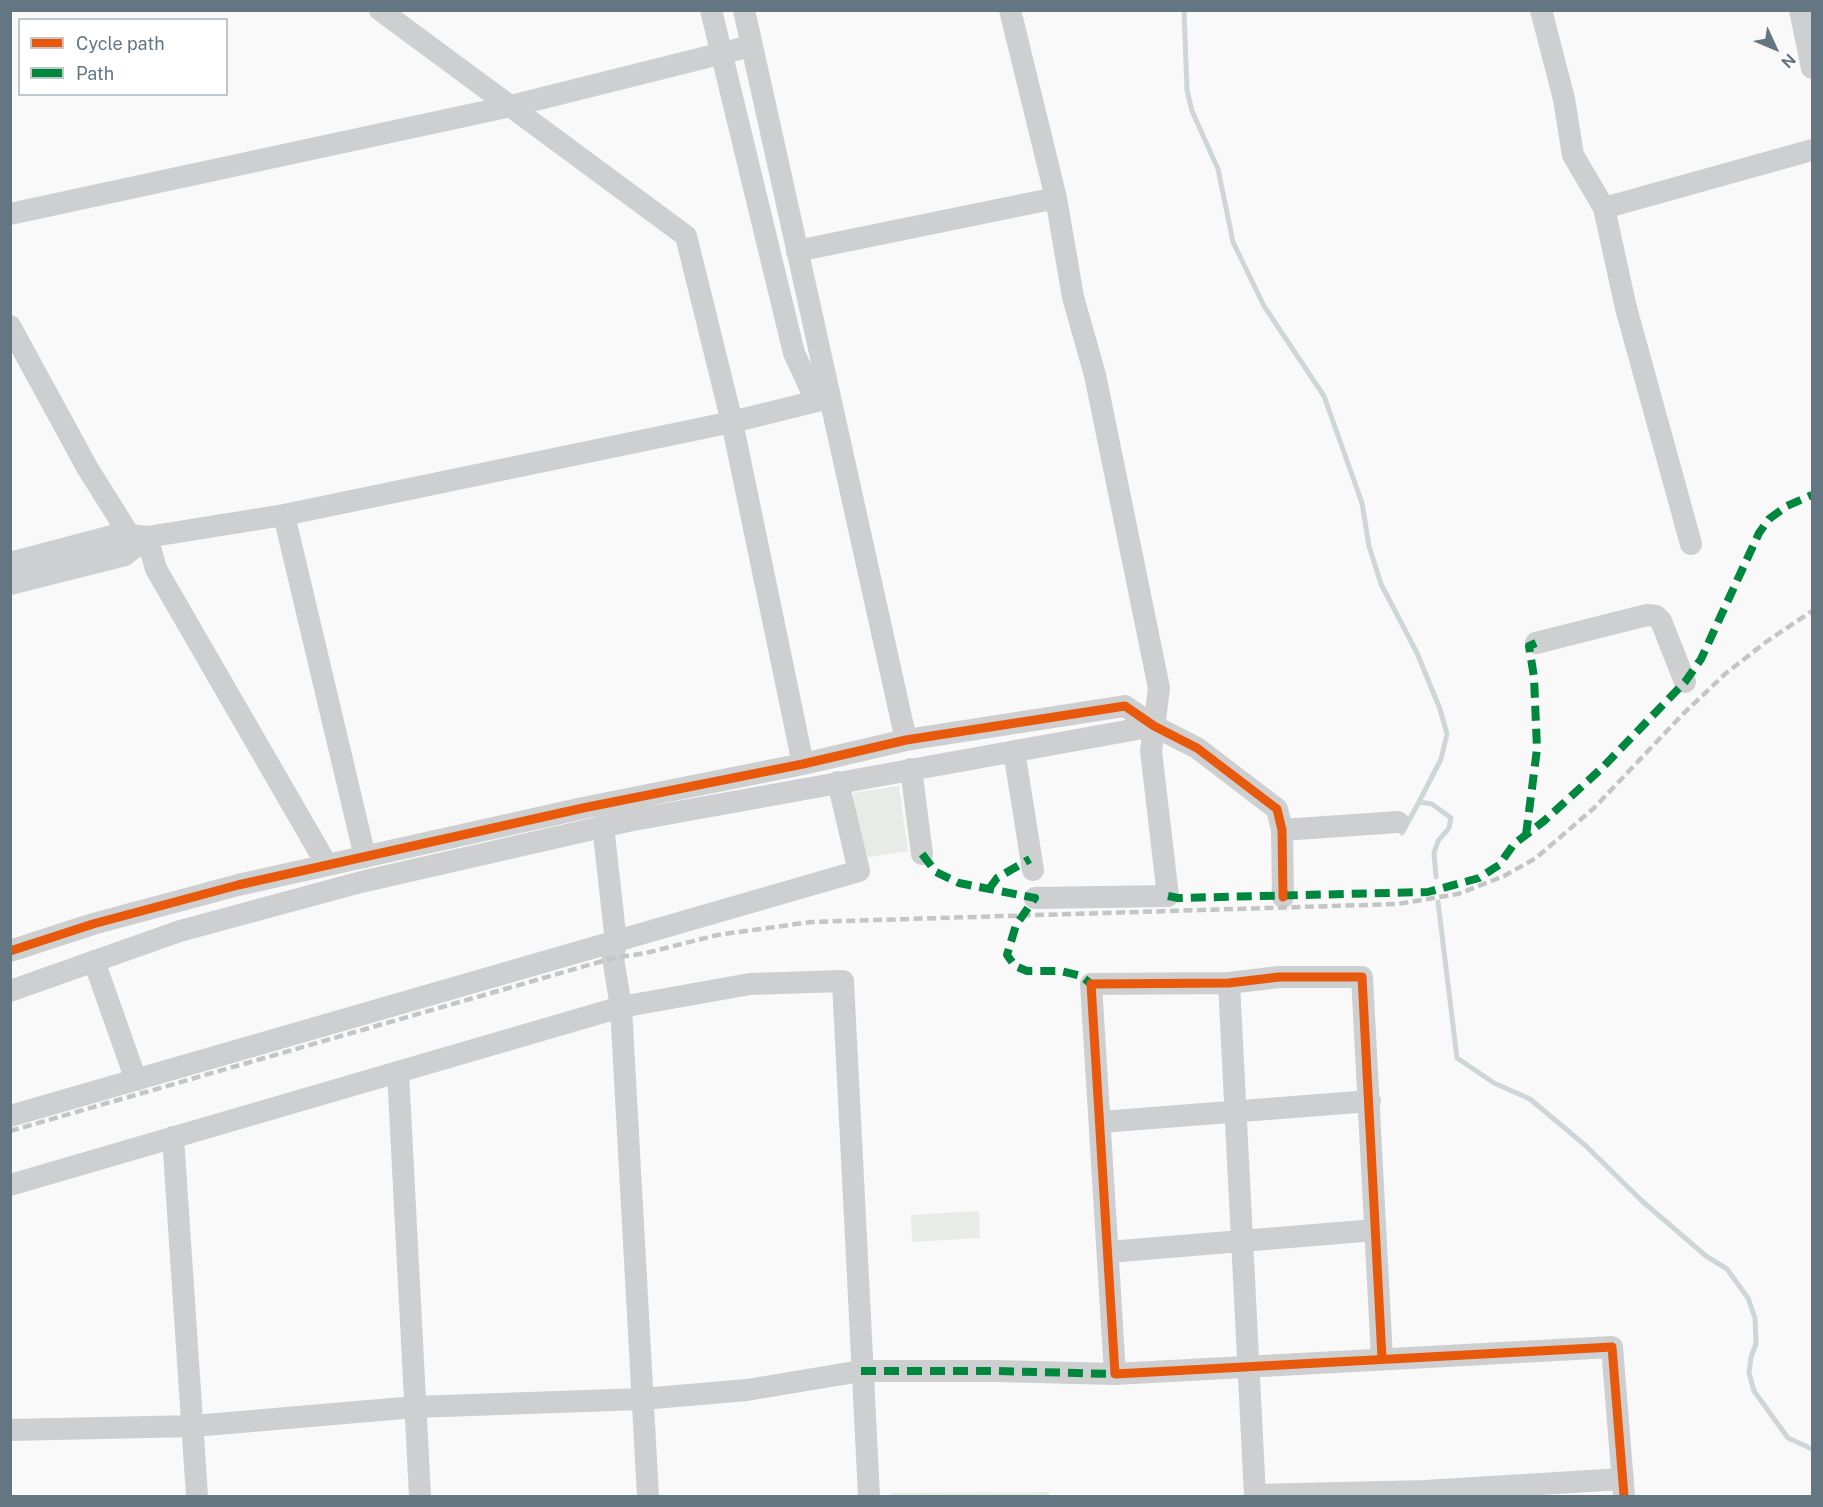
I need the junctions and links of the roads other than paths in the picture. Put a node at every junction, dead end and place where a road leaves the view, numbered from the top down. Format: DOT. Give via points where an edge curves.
graph roads {
  1 [pos="380,10"];
  2 [pos="711,10"];
  3 [pos="744,10"];
  4 [pos="1010,10"];
  5 [pos="1541,10"];
  6 [pos="1800,10"];
  7 [pos="751,46"];
  8 [pos="720,54"];
  9 [pos="1812,68"];
  10 [pos="511,106"];
  11 [pos="1812,150"];
  12 [pos="1056,198"];
  13 [pos="1604,208"];
  14 [pos="10,214"];
  15 [pos="797,251"];
  16 [pos="10,326"];
  17 [pos="822,399"];
  18 [pos="732,422"];
  19 [pos="284,515"];
  20 [pos="139,536"];
  21 [pos="1691,544"];
  22 [pos="10,563"];
  23 [pos="10,584"];
  24 [pos="1536,643"];
  25 [pos="1685,682"];
  26 [pos="1154,726"];
  27 [pos="906,740"];
  28 [pos="1014,751"];
  29 [pos="803,764"];
  30 [pos="911,769"];
  31 [pos="838,782"];
  32 [pos="1398,822"];
  33 [pos="603,826"];
  34 [pos="1282,830"];
  35 [pos="922,854"];
  36 [pos="365,857"];
  37 [pos="327,865"];
  38 [pos="1033,870"];
  39 [pos="1284,897"];
  40 [pos="1035,898"];
  41 [pos="615,942"];
  42 [pos="10,951"];
  43 [pos="94,961"];
  44 [pos="1229,983"];
  45 [pos="10,991"];
  46 [pos="621,1007"];
  47 [pos="398,1072"];
  48 [pos="136,1080"];
  49 [pos="1370,1101"];
  50 [pos="1236,1112"];
  51 [pos="10,1116"];
  52 [pos="1101,1122"];
  53 [pos="173,1137"];
  54 [pos="10,1185"];
  55 [pos="1376,1230"];
  56 [pos="1243,1239"];
  57 [pos="1108,1252"];
  58 [pos="1382,1358"];
  59 [pos="1246,1366"];
  60 [pos="861,1371"];
  61 [pos="1115,1374"];
  62 [pos="642,1399"];
  63 [pos="415,1407"];
  64 [pos="194,1426"];
  65 [pos="10,1430"];
  66 [pos="1623,1488"];
  67 [pos="1255,1496"];
  68 [pos="197,1497"];
  69 [pos="420,1497"];
  70 [pos="648,1497"];
  71 [pos="869,1497"];
  1 -- 10 [label="street"];
  2 -- 8 [label="street"];
  3 -- 7 [label="street"];
  4 -- 12 [label="street"];
  5 -- 13 [label="street" via="1564,99 1573,155"];
  6 -- 9 [label="street"];
  7 -- 8 [label="street"];
  7 -- 15 [label="street"];
  8 -- 10 [label="street"];
  8 -- 17 [label="street" via="794,353"];
  10 -- 14 [label="street"];
  10 -- 18 [label="street" via="686,236"];
  11 -- 13 [label="street"];
  12 -- 15 [label="street"];
  12 -- 26 [label="street" via="1073,297 1095,375 1152,648 1159,688"];
  13 -- 21 [label="street" via="1626,309"];
  15 -- 17 [label="street"];
  16 -- 20 [label="street" via="88,469"];
  17 -- 18 [label="street"];
  17 -- 27 [label="street"];
  18 -- 19 [label="street"];
  18 -- 29 [label="street"];
  19 -- 20 [label="street"];
  19 -- 36 [label="street"];
  20 -- 22 [label="street" via="120,534"];
  20 -- 23 [label="street" via="125,555"];
  20 -- 37 [label="street"];
  24 -- 25 [label="street" via="1656,616"];
  26 -- 27 [label="street" via="1125,706"];
  26 -- 28 [label="street"];
  26 -- 34 [label="street" via="1197,748 1277,809"];
  26 -- 40 [label="street" via="1151,751 1168,896"];
  27 -- 29 [label="street"];
  28 -- 30 [label="street"];
  28 -- 38 [label="street"];
  29 -- 36 [label="street"];
  30 -- 31 [label="street"];
  30 -- 35 [label="street"];
  31 -- 33 [label="street"];
  31 -- 41 [label="street" via="859,872"];
  32 -- 34 [label="street"];
  33 -- 41 [label="street"];
  33 -- 43 [label="street" via="350,885 180,931"];
  34 -- 39 [label="street"];
  36 -- 37 [label="street"];
  37 -- 42 [label="street" via="93,924"];
  41 -- 46 [label="street" via="613,958"];
  41 -- 48 [label="street"];
  43 -- 45 [label="street"];
  43 -- 48 [label="street"];
  44 -- 49 [label="street" via="1279,977 1362,977"];
  44 -- 50 [label="street"];
  44 -- 52 [label="street" via="1091,984"];
  46 -- 47 [label="street"];
  46 -- 60 [label="street" via="750,984 843,981"];
  46 -- 62 [label="street"];
  47 -- 53 [label="street"];
  47 -- 63 [label="street"];
  48 -- 51 [label="street"];
  49 -- 50 [label="street"];
  49 -- 55 [label="street"];
  50 -- 52 [label="street"];
  50 -- 56 [label="street"];
  52 -- 57 [label="street"];
  53 -- 54 [label="street"];
  53 -- 64 [label="street"];
  55 -- 56 [label="street"];
  55 -- 58 [label="street"];
  56 -- 57 [label="street"];
  56 -- 59 [label="street"];
  57 -- 61 [label="street"];
  58 -- 59 [label="street"];
  58 -- 66 [label="street" via="1612,1347"];
  59 -- 61 [label="street"];
  59 -- 67 [label="street"];
  60 -- 61 [label="street"];
  60 -- 62 [label="street" via="747,1390"];
  60 -- 71 [label="street"];
  62 -- 63 [label="street"];
  62 -- 70 [label="street"];
  63 -- 64 [label="street"];
  63 -- 69 [label="street"];
  64 -- 65 [label="street"];
  64 -- 68 [label="street"];
  66 -- 67 [label="street"];
}
